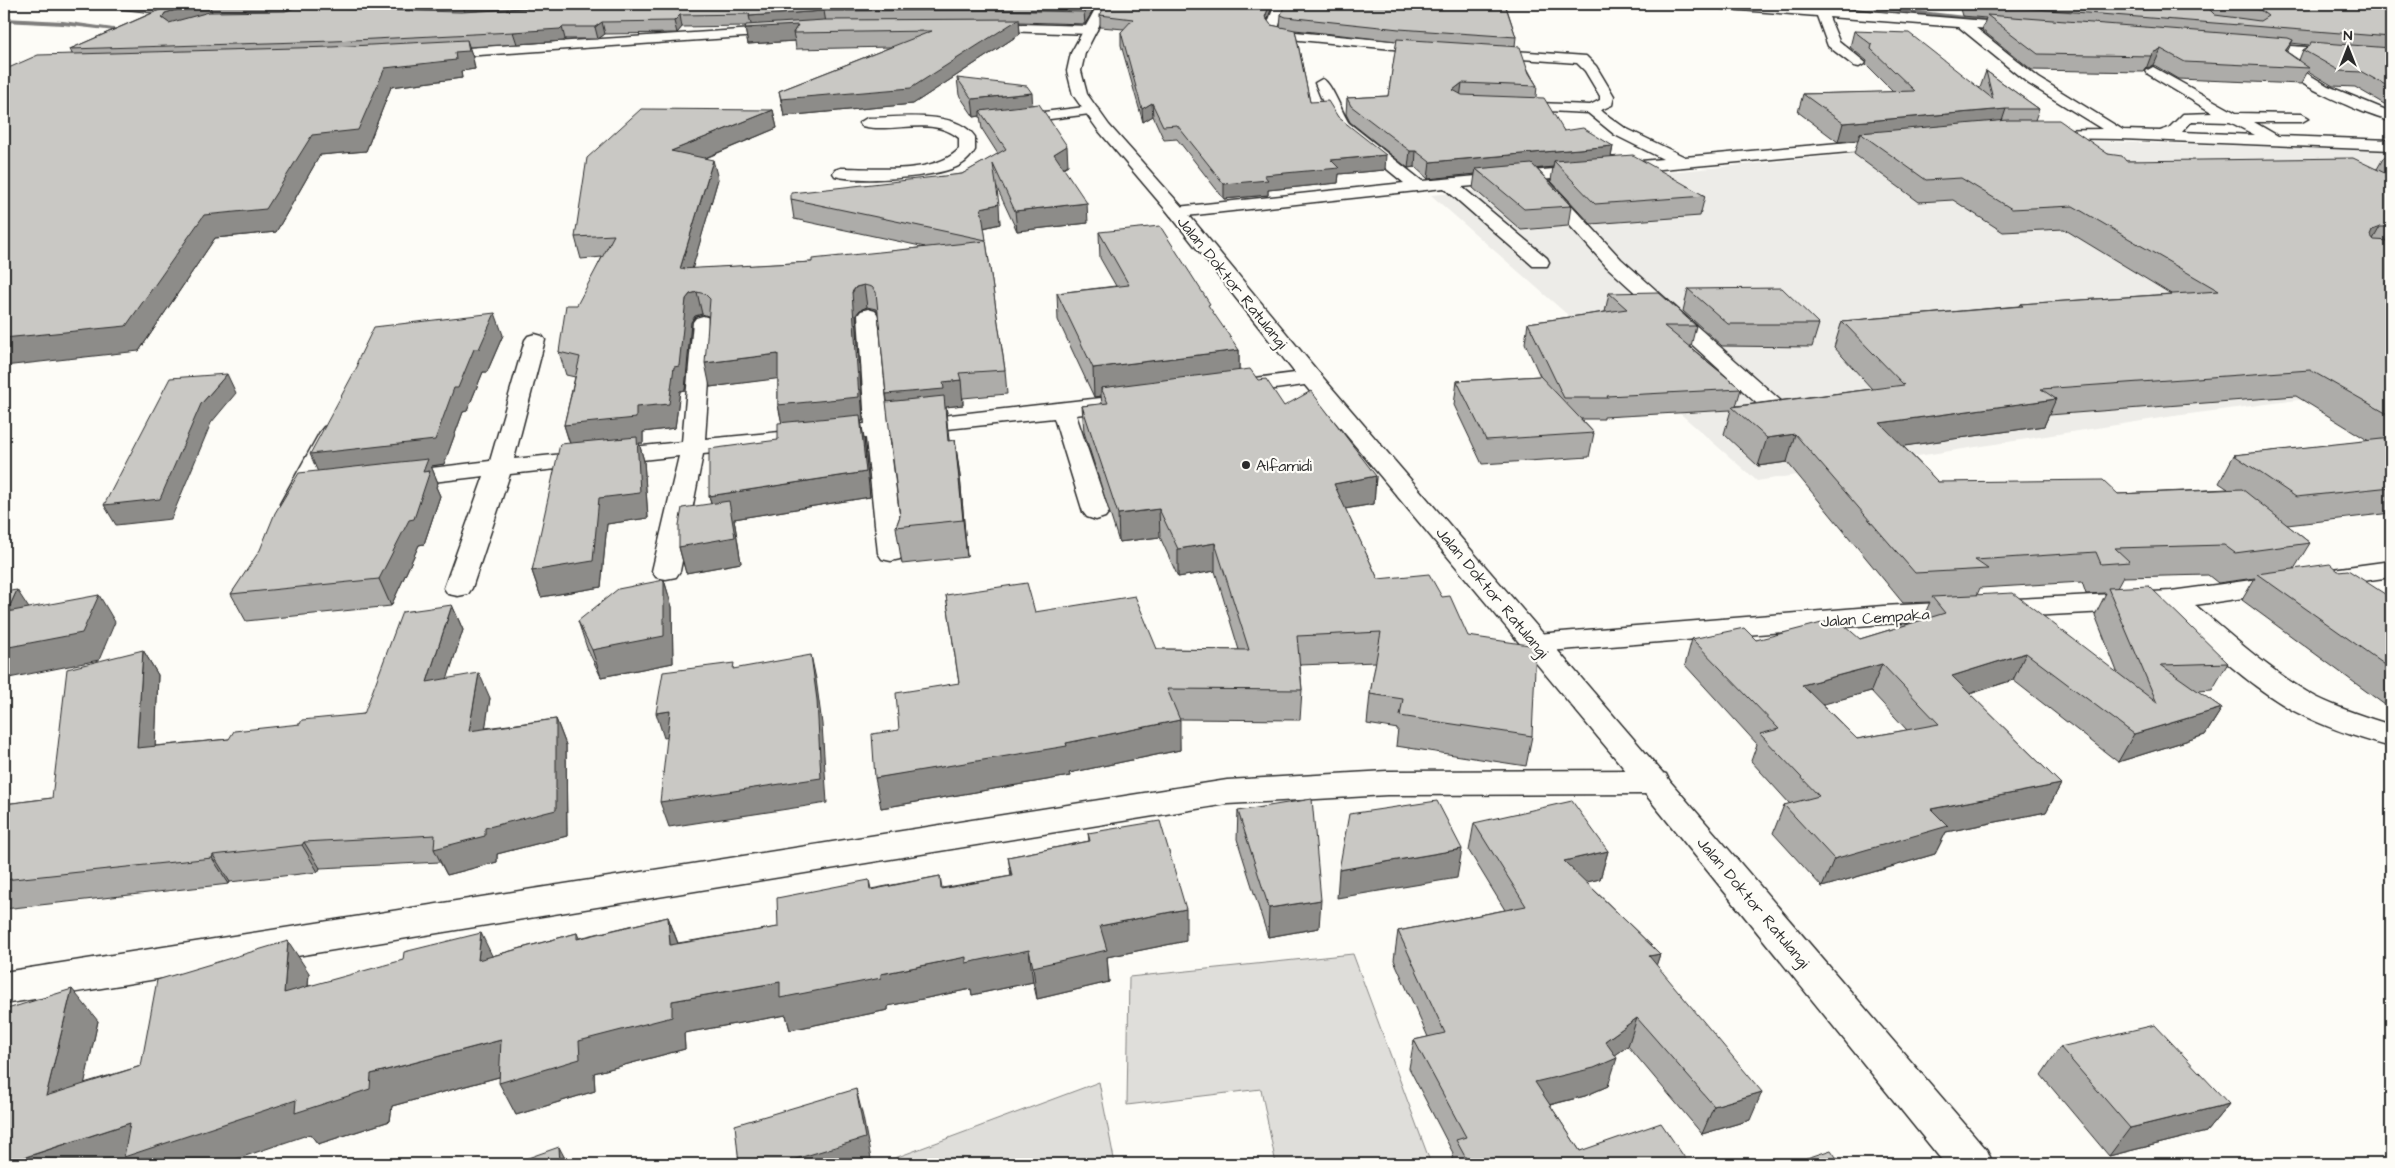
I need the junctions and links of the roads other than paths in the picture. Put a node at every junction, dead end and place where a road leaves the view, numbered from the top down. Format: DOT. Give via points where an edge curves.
graph roads {
  1 [pos="1281,4"];
  2 [pos="1713,4"];
  3 [pos="327,9"];
  4 [pos="1822,11"];
  5 [pos="1103,12"];
  6 [pos="266,19"];
  7 [pos="1962,23"];
  8 [pos="972,27"];
  9 [pos="2030,29"];
  10 [pos="800,30"];
  11 [pos="2234,46"];
  12 [pos="1444,50"];
  13 [pos="2286,50"];
  14 [pos="1470,52"];
  15 [pos="423,55"];
  16 [pos="2391,57"];
  17 [pos="1859,63"];
  18 [pos="2153,71"];
  19 [pos="1322,83"];
  20 [pos="1498,105"];
  21 [pos="1592,109"];
  22 [pos="1093,110"];
  23 [pos="2391,116"];
  24 [pos="2232,117"];
  25 [pos="2302,118"];
  26 [pos="991,122"];
  27 [pos="867,123"];
  28 [pos="972,124"];
  29 [pos="954,126"];
  30 [pos="2026,134"];
  31 [pos="2121,134"];
  32 [pos="2161,136"];
  33 [pos="2278,141"];
  34 [pos="1912,142"];
  35 [pos="2391,145"];
  36 [pos="2312,157"];
  37 [pos="1683,162"];
  38 [pos="841,173"];
  39 [pos="1536,176"];
  40 [pos="1448,183"];
  41 [pos="1420,187"];
  42 [pos="1177,212"];
  43 [pos="1540,262"];
  44 [pos="868,315"];
  45 [pos="703,322"];
  46 [pos="535,340"];
  47 [pos="1311,378"];
  48 [pos="1206,391"];
  49 [pos="1139,400"];
  50 [pos="1773,406"];
  51 [pos="1063,410"];
  52 [pos="341,413"];
  53 [pos="877,430"];
  54 [pos="693,446"];
  55 [pos="500,466"];
  56 [pos="381,481"];
  57 [pos="331,487"];
  58 [pos="301,490"];
  59 [pos="1096,512"];
  60 [pos="283,522"];
  61 [pos="891,553"];
  62 [pos="2391,569"];
  63 [pos="666,571"];
  64 [pos="458,588"];
  65 [pos="2171,600"];
  66 [pos="1537,643"];
  67 [pos="2391,736"];
  68 [pos="1654,782"];
  69 [pos="4,988"];
  70 [pos="1972,1164"];
  1 -- 12 [label="main road" via="1272,28 1283,35"];
  2 -- 4 [label="main road"];
  3 -- 6 [label="main road"];
  4 -- 7 [label="main road"];
  4 -- 17 [label="main road" via="1833,44"];
  5 -- 8 [label="main road"];
  5 -- 22 [label="main road, Jalan Doktor Ratulangi" via="1078,53 1074,71 1080,95"];
  7 -- 9 [label="main road"];
  7 -- 31 [label="main road" via="2034,81"];
  10 -- 15 [label="main road"];
  11 -- 13 [label="main road"];
  13 -- 16 [label="main road"];
  13 -- 23 [label="main road" via="2297,56 2286,66 2294,72 2345,98"];
  14 -- 21 [label="main road" via="1581,60 1591,68 1606,96 1607,102"];
  18 -- 24 [label="main road"];
  19 -- 41 [label="main road" via="1343,126"];
  20 -- 21 [label="main road"];
  21 -- 37 [label="main road" via="1603,122"];
  22 -- 26 [label="main road"];
  22 -- 42 [label="main road, Jalan Doktor Ratulangi" via="1103,127"];
  24 -- 25 [label="main road"];
  24 -- 32 [label="main road" via="2188,117 2174,131"];
  24 -- 33 [label="main road"];
  27 -- 29 [label="main road" via="926,122"];
  28 -- 29 [label="main road"];
  29 -- 38 [label="main road" via="967,137 967,150 956,160 927,169"];
  30 -- 31 [label="main road"];
  31 -- 32 [label="main road"];
  32 -- 33 [label="main road"];
  33 -- 35 [label="main road"];
  33 -- 36 [label="main road"];
  34 -- 37 [label="main road"];
  37 -- 39 [label="main road"];
  39 -- 40 [label="main road"];
  39 -- 50 [label="main road" via="1614,263"];
  40 -- 41 [label="main road"];
  40 -- 43 [label="main road"];
  41 -- 42 [label="main road"];
  42 -- 47 [label="main road, Jalan Doktor Ratulangi"];
  44 -- 53 [label="main road"];
  45 -- 54 [label="main road"];
  46 -- 55 [label="main road"];
  47 -- 48 [label="main road"];
  47 -- 66 [label="main road, Jalan Doktor Ratulangi"];
  49 -- 51 [label="main road"];
  51 -- 53 [label="main road"];
  51 -- 59 [label="main road"];
  52 -- 58 [label="main road"];
  53 -- 54 [label="main road"];
  53 -- 61 [label="main road"];
  54 -- 55 [label="main road"];
  54 -- 63 [label="main road"];
  55 -- 56 [label="main road"];
  55 -- 64 [label="main road"];
  57 -- 58 [label="main road"];
  58 -- 60 [label="main road"];
  62 -- 65 [label="main road, Jalan Cempaka"];
  65 -- 66 [label="main road, Jalan Cempaka" via="1883,615"];
  65 -- 67 [label="main road" via="2295,698 2327,714"];
  66 -- 68 [label="main road, Jalan Doktor Ratulangi"];
  68 -- 69 [label="main road" via="1353,784 1282,786 1227,792"];
  68 -- 70 [label="main road, Jalan Doktor Ratulangi"];
}
